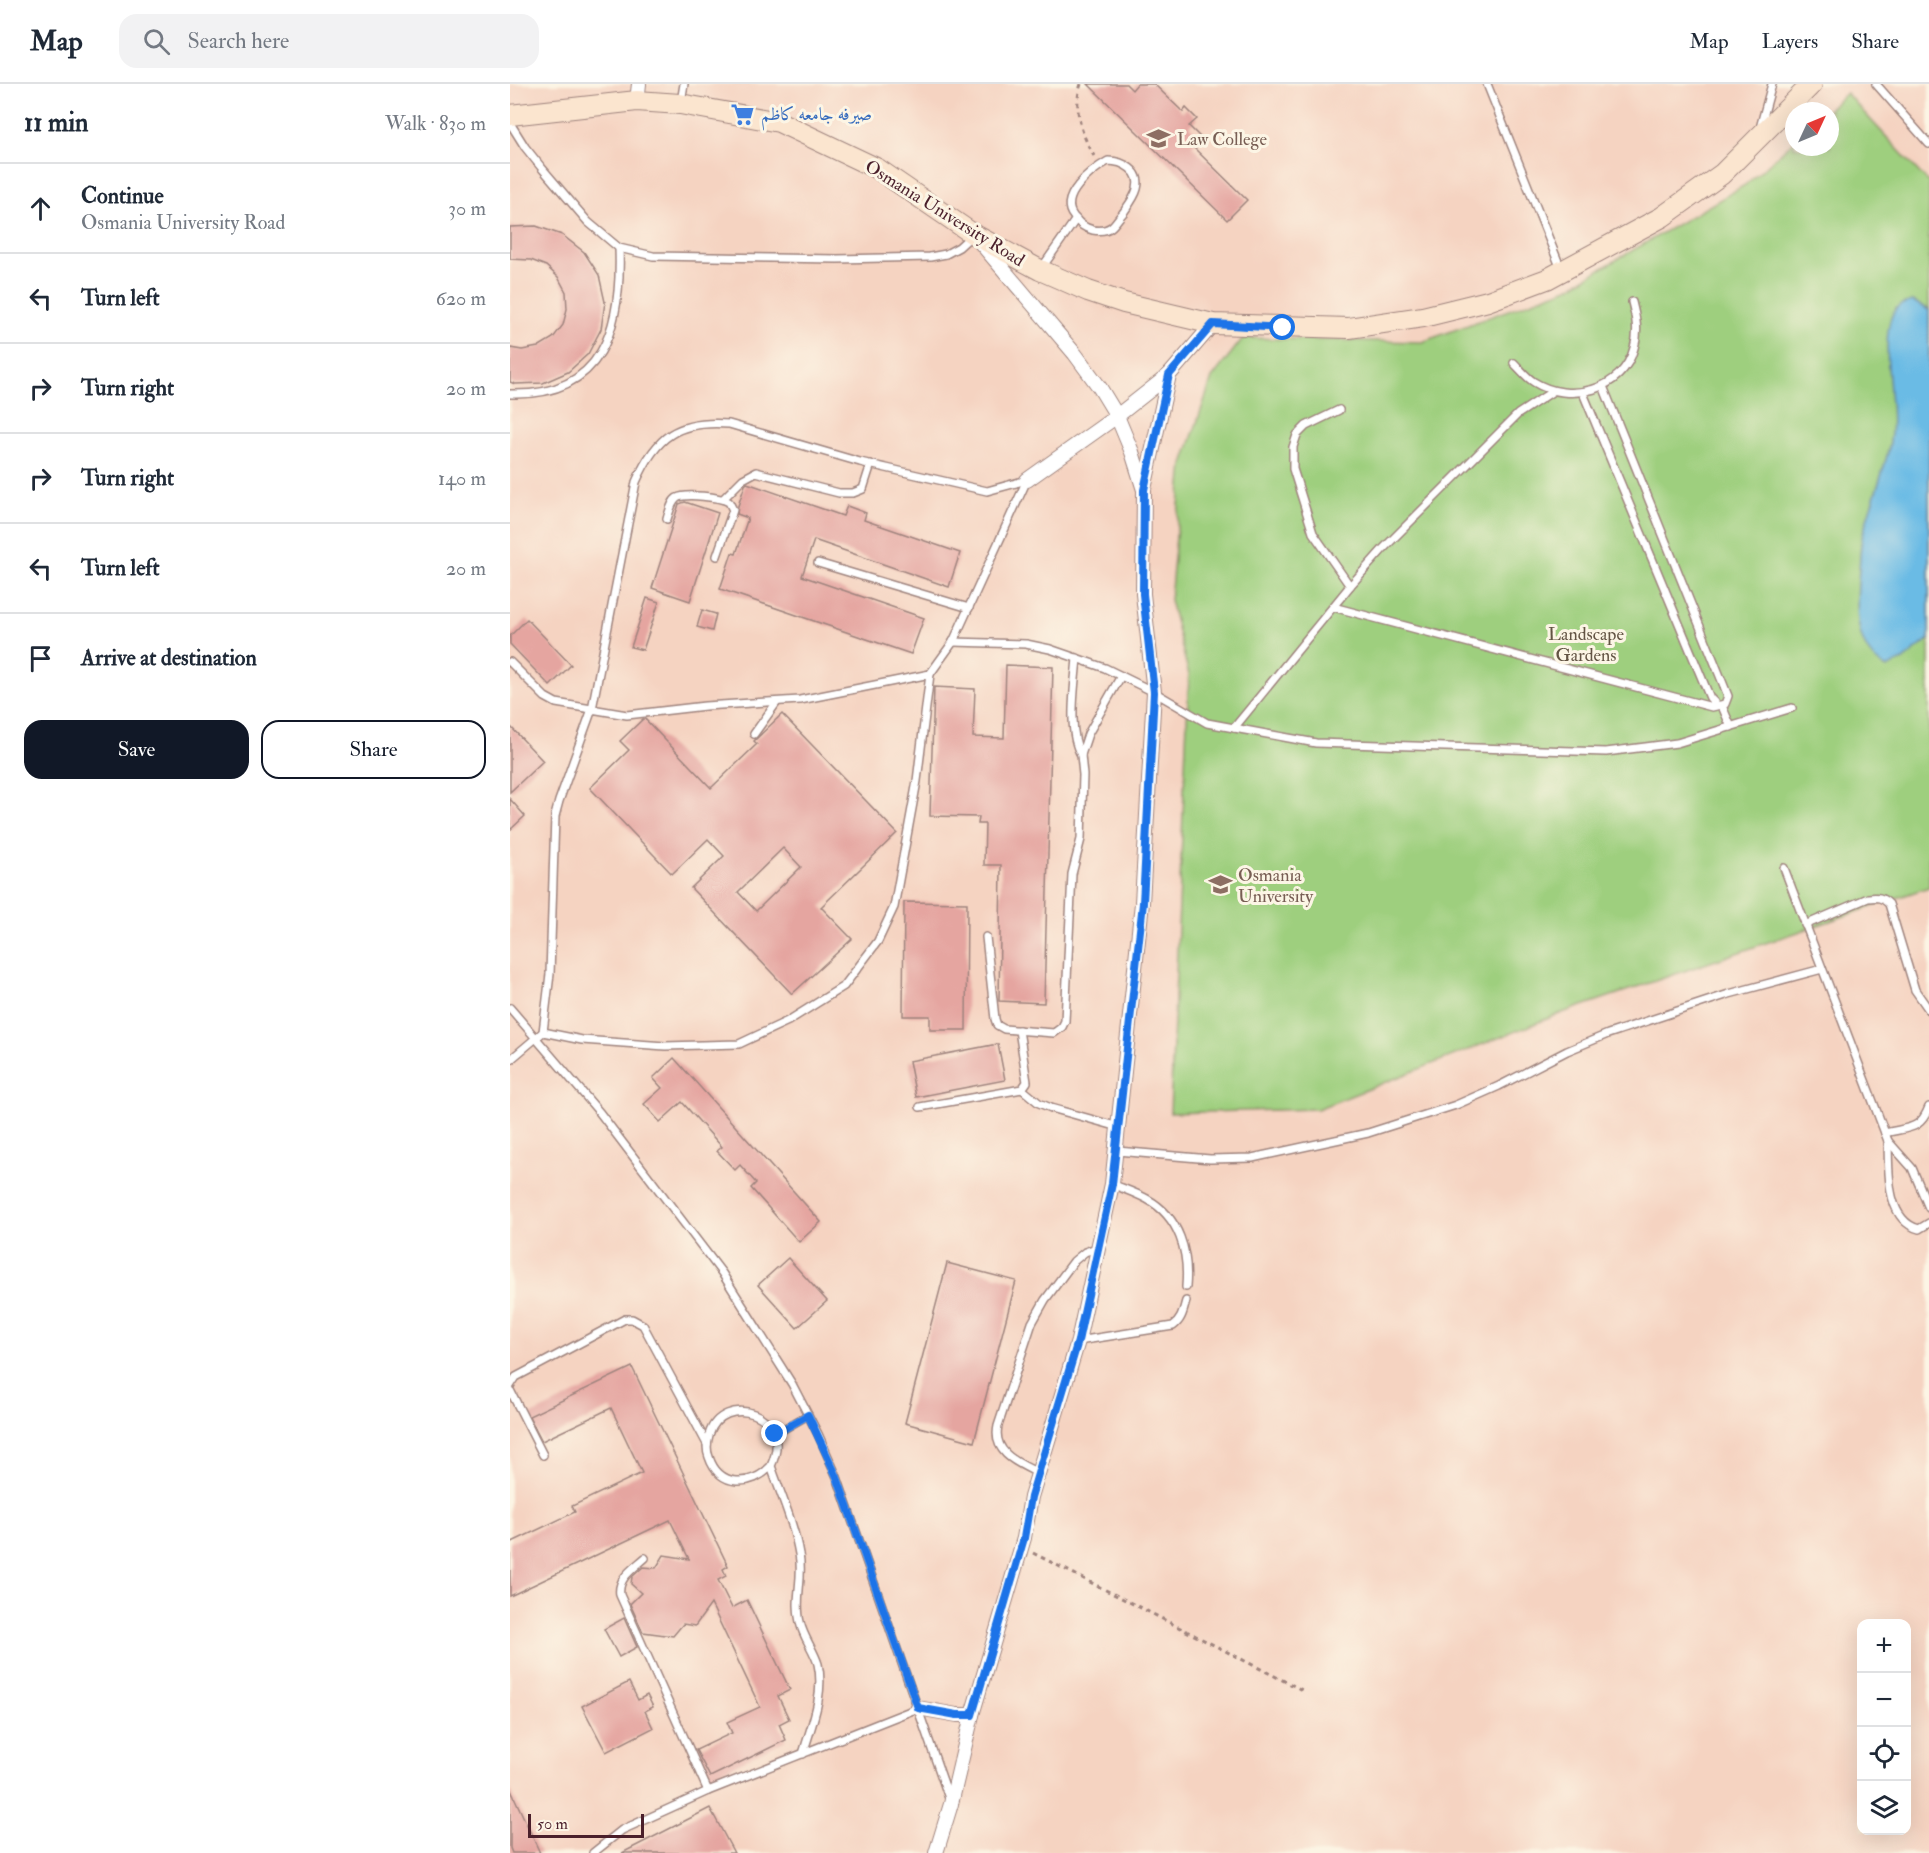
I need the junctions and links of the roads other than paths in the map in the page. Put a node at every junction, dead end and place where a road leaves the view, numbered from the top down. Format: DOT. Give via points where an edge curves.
graph roads {
  1 [pos="684,84"];
  2 [pos="1487,84"];
  3 [pos="1772,84"];
  4 [pos="1812,84"];
  5 [pos="1875,84"];
  6 [pos="638,93"];
  7 [pos="680,104"];
  8 [pos="510,115"];
  9 [pos="510,123"];
  10 [pos="1758,139"];
  11 [pos="1929,144"];
  12 [pos="1076,219"];
  13 [pos="973,234"];
  14 [pos="619,248"];
  15 [pos="1040,270"];
  16 [pos="1562,271"];
  17 [pos="1632,302"];
  18 [pos="1213,324"];
  19 [pos="1514,363"];
  20 [pos="1169,375"];
  21 [pos="1603,386"];
  22 [pos="1553,391"];
  23 [pos="1583,393"];
  24 [pos="510,394"];
  25 [pos="1339,410"];
  26 [pos="1118,416"];
  27 [pos="871,464"];
  28 [pos="1027,480"];
  29 [pos="1144,490"];
  30 [pos="723,499"];
  31 [pos="667,519"];
  32 [pos="717,556"];
  33 [pos="818,563"];
  34 [pos="1350,586"];
  35 [pos="1333,607"];
  36 [pos="969,608"];
  37 [pos="953,642"];
  38 [pos="1077,658"];
  39 [pos="510,662"];
  40 [pos="930,674"];
  41 [pos="1121,676"];
  42 [pos="1154,692"];
  43 [pos="777,702"];
  44 [pos="1719,705"];
  45 [pos="1792,708"];
  46 [pos="592,709"];
  47 [pos="1731,727"];
  48 [pos="1234,728"];
  49 [pos="754,734"];
  50 [pos="1081,755"];
  51 [pos="1784,868"];
  52 [pos="1805,925"];
  53 [pos="986,938"];
  54 [pos="1822,969"];
  55 [pos="510,1008"];
  56 [pos="1929,1010"];
  57 [pos="1019,1030"];
  58 [pos="543,1032"];
  59 [pos="536,1036"];
  60 [pos="510,1060"];
  61 [pos="1022,1089"];
  62 [pos="920,1107"];
  63 [pos="1929,1107"];
  64 [pos="1119,1127"];
  65 [pos="1885,1133"];
  66 [pos="1888,1141"];
  67 [pos="1117,1151"];
  68 [pos="1112,1184"];
  69 [pos="1929,1208"];
  70 [pos="1929,1223"];
  71 [pos="1099,1247"];
  72 [pos="1186,1287"];
  73 [pos="1186,1301"];
  74 [pos="1078,1341"];
  75 [pos="510,1388"];
  76 [pos="808,1415"];
  77 [pos="775,1434"];
  78 [pos="707,1444"];
  79 [pos="543,1455"];
  80 [pos="771,1466"];
  81 [pos="1038,1473"];
  82 [pos="645,1558"];
  83 [pos="918,1708"];
  84 [pos="972,1715"];
  85 [pos="803,1754"];
  86 [pos="708,1791"];
  87 [pos="951,1804"];
  88 [pos="593,1853"];
  89 [pos="936,1853"];
  1 -- 7 [label="lane"];
  2 -- 16 [label="lane"];
  3 -- 10 [label="lane"];
  4 -- 10 [label="main road, Osmania University Road"];
  5 -- 11 [label="lane"];
  6 -- 7 [label="main road, Osmania University Road"];
  6 -- 8 [label="main road, Osmania University Road"];
  7 -- 13 [label="main road, Osmania University Road" via="779,122 878,170"];
  9 -- 14 [label="lane" via="525,147 588,222"];
  10 -- 16 [label="main road, Osmania University Road" via="1722,174 1662,217"];
  12 -- 12 [label="lane" via="1083,227 1094,230 1110,228 1137,190 1138,180 1133,171 1118,161 1100,166 1071,196 1070,212"];
  12 -- 15 [label="lane"];
  13 -- 14 [label="lane" via="952,250 930,257 653,256"];
  13 -- 15 [label="main road, Osmania University Road"];
  13 -- 26 [label="street" via="1075,354"];
  14 -- 24 [label="lane" via="615,318 607,344 596,361 564,385 545,392"];
  15 -- 18 [label="main road, Osmania University Road" via="1124,303"];
  16 -- 18 [label="main road, Osmania University Road" via="1488,301 1359,327"];
  17 -- 21 [label="lane" via="1638,326 1634,350 1622,371"];
  18 -- 20 [label="street"];
  19 -- 22 [label="lane" via="1533,382"];
  20 -- 26 [label="street"];
  20 -- 29 [label="street"];
  21 -- 23 [label="lane"];
  21 -- 44 [label="lane" via="1728,696"];
  22 -- 23 [label="lane"];
  22 -- 34 [label="lane" via="1518,414"];
  23 -- 44 [label="lane" via="1710,698"];
  25 -- 34 [label="lane" via="1306,426 1297,435 1293,469 1313,533"];
  26 -- 28 [label="street"];
  26 -- 29 [label="street"];
  27 -- 28 [label="lane" via="987,491"];
  27 -- 30 [label="lane" via="863,489 853,493 838,493 756,472"];
  27 -- 46 [label="lane" via="729,424 694,425 667,436 652,450 636,482"];
  28 -- 36 [label="lane"];
  29 -- 42 [label="street" via="1143,594"];
  30 -- 31 [label="lane" via="676,498"];
  30 -- 32 [label="lane" via="733,510"];
  33 -- 36 [label="lane"];
  34 -- 35 [label="lane"];
  35 -- 44 [label="lane" via="1712,707"];
  35 -- 48 [label="lane"];
  36 -- 37 [label="lane"];
  37 -- 38 [label="lane" via="1026,644"];
  37 -- 40 [label="lane"];
  38 -- 41 [label="lane"];
  38 -- 50 [label="lane" via="1074,710 1076,747"];
  39 -- 46 [label="lane" via="545,697"];
  40 -- 43 [label="lane"];
  40 -- 58 [label="lane" via="917,781 894,907 878,941 844,986 788,1022 739,1044 665,1046 582,1040"];
  41 -- 42 [label="lane"];
  41 -- 50 [label="lane" via="1088,734"];
  42 -- 48 [label="lane" via="1207,723"];
  42 -- 64 [label="street" via="1143,903"];
  43 -- 46 [label="lane" via="627,715"];
  43 -- 49 [label="lane"];
  44 -- 47 [label="lane"];
  45 -- 47 [label="lane"];
  46 -- 58 [label="lane" via="555,816 550,974"];
  47 -- 48 [label="lane" via="1677,743 1606,752 1316,743"];
  50 -- 57 [label="lane" via="1081,839 1072,874 1065,1021 1054,1033"];
  51 -- 52 [label="lane"];
  52 -- 54 [label="lane"];
  52 -- 56 [label="lane" via="1868,898 1884,898 1915,990"];
  53 -- 57 [label="lane" via="995,1019 1000,1028"];
  54 -- 65 [label="lane"];
  54 -- 67 [label="lane" via="1729,994 1608,1034 1456,1105 1368,1133 1252,1158 1210,1159"];
  55 -- 59 [label="lane"];
  57 -- 61 [label="lane" via="1027,1082"];
  58 -- 59 [label="lane"];
  59 -- 60 [label="lane"];
  59 -- 76 [label="lane" via="722,1273"];
  61 -- 62 [label="lane"];
  61 -- 64 [label="lane" via="1051,1108"];
  63 -- 65 [label="lane" via="1919,1125"];
  64 -- 67 [label="street"];
  65 -- 66 [label="lane"];
  66 -- 69 [label="lane" via="1912,1168"];
  66 -- 70 [label="lane" via="1890,1186 1900,1216 1919,1229"];
  67 -- 68 [label="street"];
  68 -- 71 [label="street"];
  68 -- 72 [label="lane" via="1149,1200 1174,1226 1185,1246"];
  71 -- 74 [label="street"];
  71 -- 81 [label="lane" via="1074,1261 1032,1323 998,1426 998,1444 1008,1456"];
  73 -- 74 [label="lane" via="1173,1326"];
  74 -- 81 [label="street"];
  75 -- 78 [label="lane" via="516,1377 625,1319 632,1319 643,1325"];
  75 -- 79 [label="lane"];
  76 -- 77 [label="lane"];
  76 -- 83 [label="lane" via="837,1477"];
  77 -- 78 [label="lane" via="761,1417 738,1411 716,1422"];
  77 -- 80 [label="lane" via="776,1456"];
  78 -- 80 [label="lane" via="713,1467 731,1480 754,1480"];
  80 -- 85 [label="lane" via="799,1552 800,1624 818,1667 817,1711"];
  81 -- 84 [label="street" via="1021,1547"];
  82 -- 86 [label="lane" via="622,1580 618,1587 620,1595"];
  83 -- 84 [label="street"];
  83 -- 85 [label="lane"];
  83 -- 87 [label="lane"];
  84 -- 87 [label="street"];
  85 -- 86 [label="lane"];
  86 -- 88 [label="lane" via="622,1830"];
  87 -- 89 [label="street"];
}
